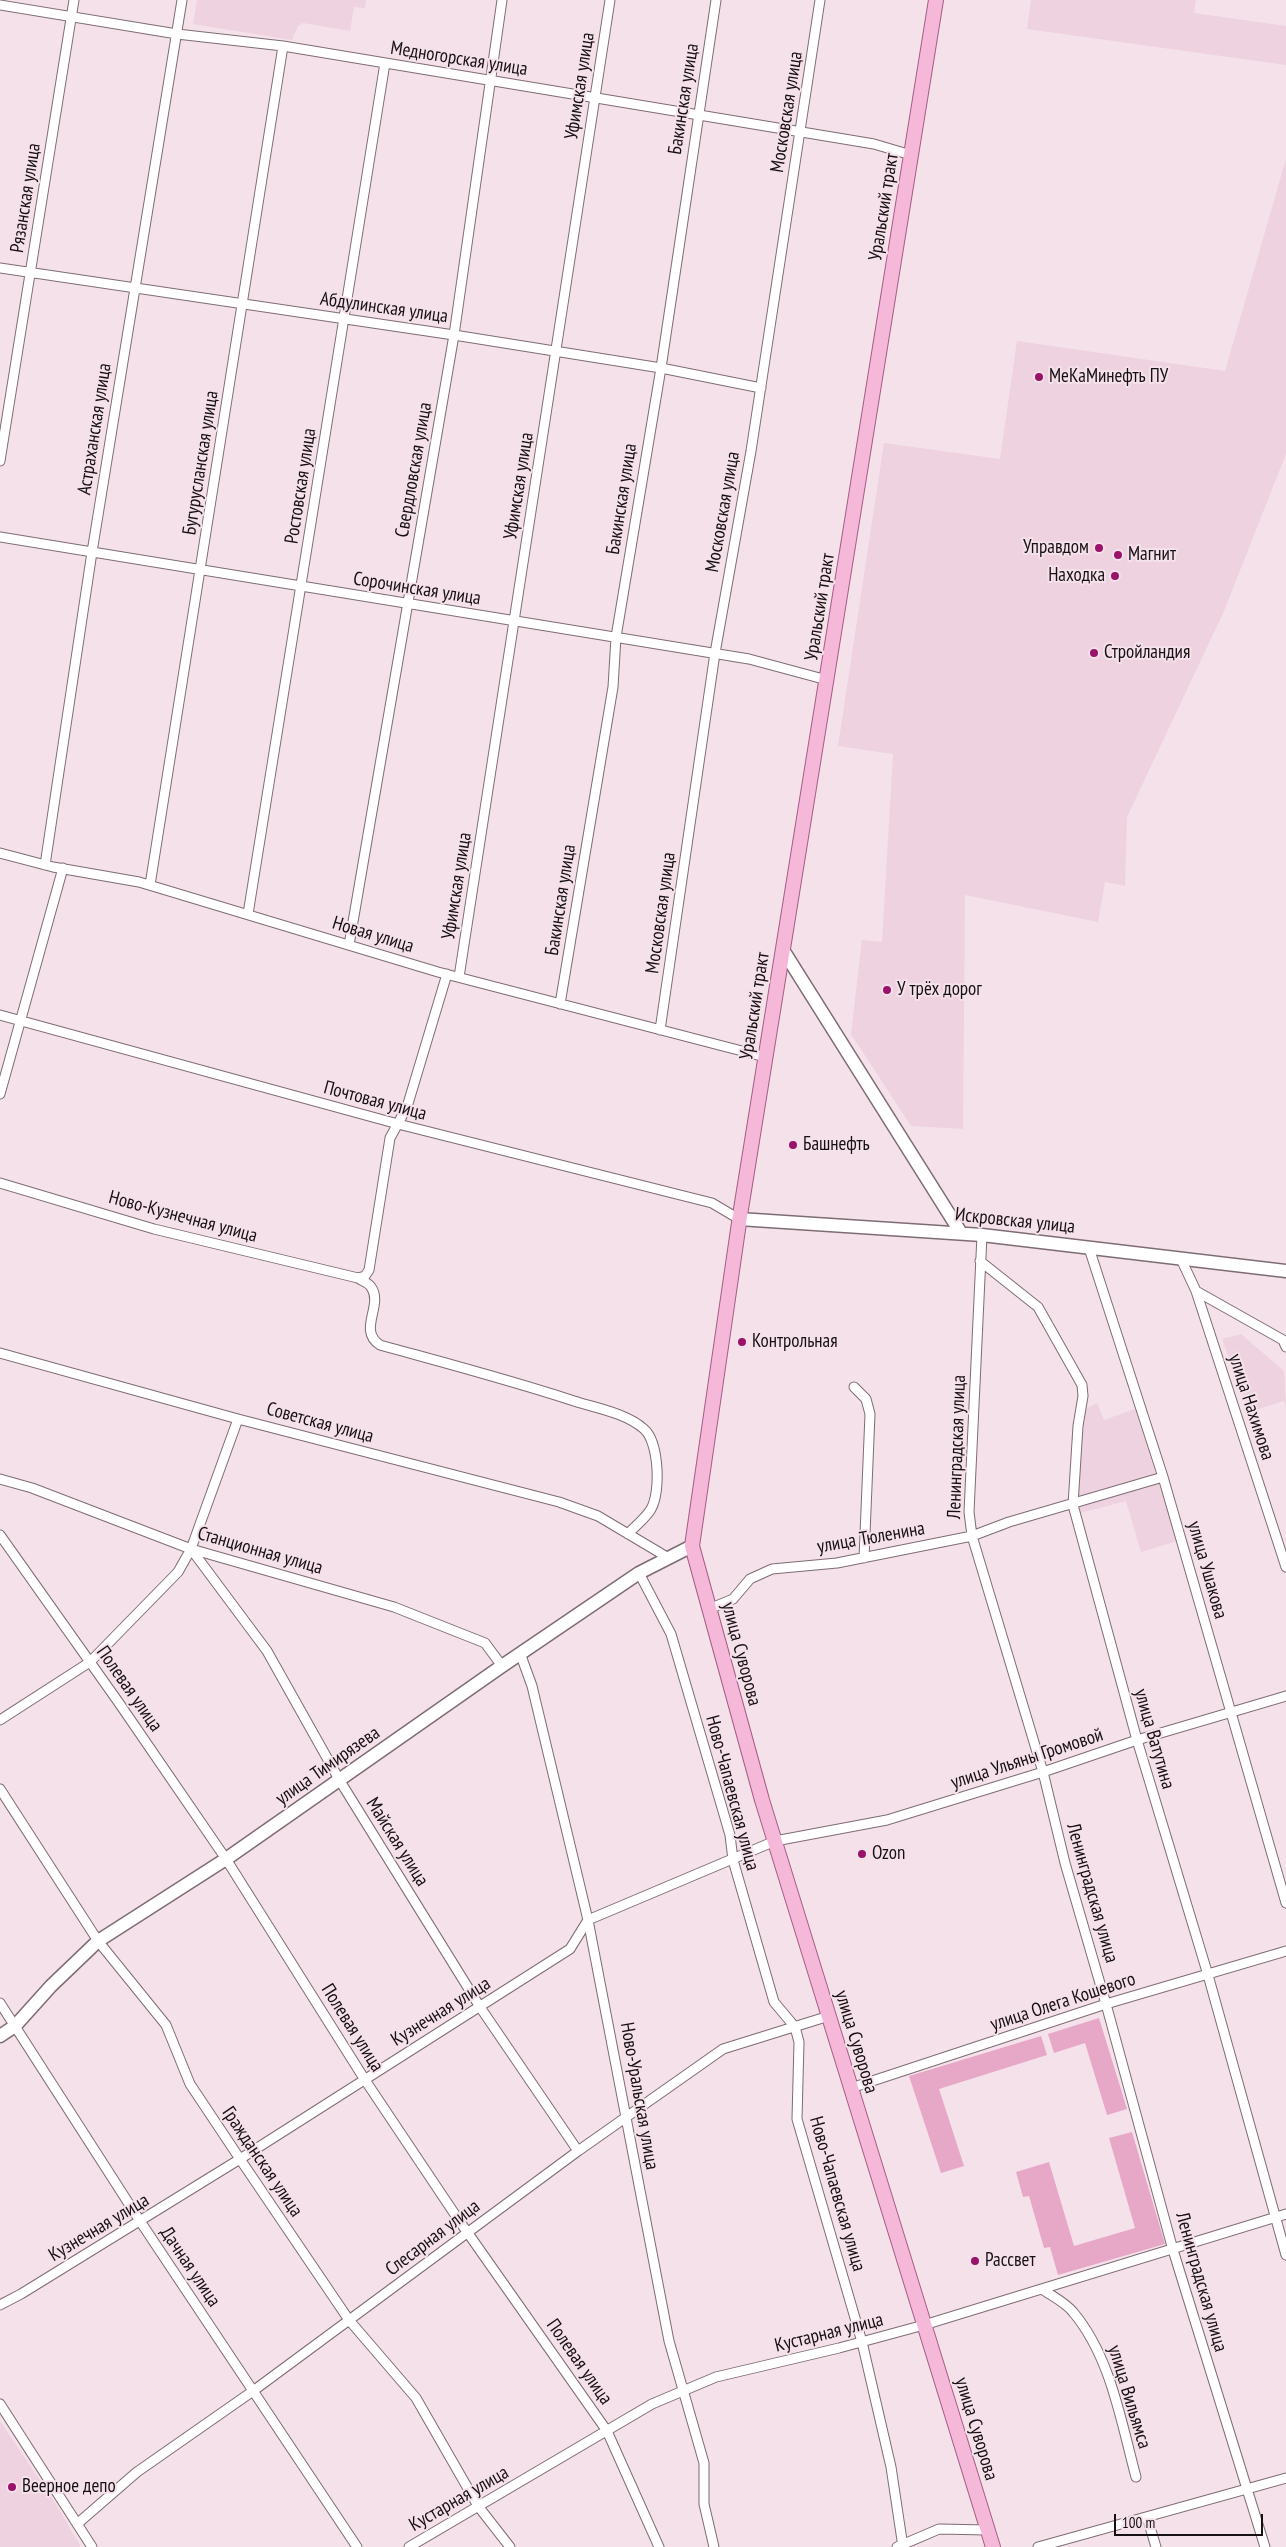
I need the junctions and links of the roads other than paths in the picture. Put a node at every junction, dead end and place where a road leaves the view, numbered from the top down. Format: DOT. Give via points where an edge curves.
graph roads {
  1 [pos="74,0"];
  2 [pos="182,0"];
  3 [pos="502,0"];
  4 [pos="610,0"];
  5 [pos="716,0"];
  6 [pos="820,0"];
  7 [pos="936,0"];
  8 [pos="0,5"];
  9 [pos="72,17"];
  10 [pos="176,34"];
  11 [pos="283,46"];
  12 [pos="385,63"];
  13 [pos="490,80"];
  14 [pos="594,98"];
  15 [pos="698,115"];
  16 [pos="800,132"];
  17 [pos="911,155"];
  18 [pos="0,268"];
  19 [pos="30,272"];
  20 [pos="135,287"];
  21 [pos="242,302"];
  22 [pos="344,319"];
  23 [pos="454,335"];
  24 [pos="557,353"];
  25 [pos="661,368"];
  26 [pos="761,388"];
  27 [pos="0,461"];
  28 [pos="0,537"];
  29 [pos="92,552"];
  30 [pos="201,570"];
  31 [pos="301,586"];
  32 [pos="406,604"];
  33 [pos="514,621"];
  34 [pos="616,637"];
  35 [pos="715,653"];
  36 [pos="827,680"];
  37 [pos="0,853"];
  38 [pos="45,865"];
  39 [pos="63,868"];
  40 [pos="150,885"];
  41 [pos="248,914"];
  42 [pos="349,945"];
  43 [pos="783,950"];
  44 [pos="447,974"];
  45 [pos="459,977"];
  46 [pos="560,1004"];
  47 [pos="0,1015"];
  48 [pos="20,1020"];
  49 [pos="660,1030"];
  50 [pos="766,1057"];
  51 [pos="0,1094"];
  52 [pos="398,1124"];
  53 [pos="0,1183"];
  54 [pos="739,1219"];
  55 [pos="960,1234"];
  56 [pos="982,1235"];
  57 [pos="1089,1248"];
  58 [pos="1181,1259"];
  59 [pos="980,1262"];
  60 [pos="1286,1271"];
  61 [pos="358,1278"];
  62 [pos="1196,1291"];
  63 [pos="1286,1347"];
  64 [pos="0,1353"];
  65 [pos="854,1387"];
  66 [pos="238,1419"];
  67 [pos="1163,1477"];
  68 [pos="0,1478"];
  69 [pos="1073,1505"];
  70 [pos="628,1534"];
  71 [pos="0,1535"];
  72 [pos="972,1536"];
  73 [pos="692,1546"];
  74 [pos="191,1549"];
  75 [pos="668,1557"];
  76 [pos="864,1558"];
  77 [pos="1286,1567"];
  78 [pos="640,1572"];
  79 [pos="709,1609"];
  80 [pos="520,1653"];
  81 [pos="90,1662"];
  82 [pos="502,1666"];
  83 [pos="1286,1696"];
  84 [pos="1231,1712"];
  85 [pos="0,1720"];
  86 [pos="1137,1740"];
  87 [pos="1043,1772"];
  88 [pos="340,1781"];
  89 [pos="0,1789"];
  90 [pos="775,1841"];
  91 [pos="226,1860"];
  92 [pos="733,1860"];
  93 [pos="1286,1903"];
  94 [pos="588,1920"];
  95 [pos="98,1941"];
  96 [pos="1286,1951"];
  97 [pos="1208,1975"];
  98 [pos="0,2003"];
  99 [pos="1106,2004"];
  100 [pos="480,2007"];
  101 [pos="829,2016"];
  102 [pos="15,2026"];
  103 [pos="794,2027"];
  104 [pos="0,2036"];
  105 [pos="365,2080"];
  106 [pos="851,2088"];
  107 [pos="626,2116"];
  108 [pos="578,2151"];
  109 [pos="240,2159"];
  110 [pos="1286,2214"];
  111 [pos="1275,2218"];
  112 [pos="140,2222"];
  113 [pos="467,2232"];
  114 [pos="1173,2250"];
  115 [pos="1286,2255"];
  116 [pos="1042,2290"];
  117 [pos="0,2305"];
  118 [pos="349,2320"];
  119 [pos="924,2325"];
  120 [pos="862,2342"];
  121 [pos="684,2390"];
  122 [pos="253,2392"];
  123 [pos="0,2404"];
  124 [pos="607,2431"];
  125 [pos="1136,2477"];
  126 [pos="1286,2478"];
  127 [pos="1248,2489"];
  128 [pos="478,2506"];
  129 [pos="1147,2517"];
  130 [pos="77,2524"];
  131 [pos="987,2530"];
  132 [pos="901,2546"];
  133 [pos="92,2547"];
  134 [pos="357,2547"];
  135 [pos="409,2547"];
  136 [pos="510,2547"];
  137 [pos="659,2547"];
  138 [pos="714,2547"];
  139 [pos="992,2547"];
  140 [pos="1038,2547"];
  141 [pos="1156,2547"];
  142 [pos="1265,2547"];
  1 -- 9 [label="street, Рязанская улица"];
  2 -- 10 [label="street, Астраханская улица"];
  3 -- 13 [label="street, Свердловская улица"];
  4 -- 14 [label="street, Уфимская улица"];
  5 -- 15 [label="street, Бакинская улица"];
  6 -- 16 [label="street, Московская улица"];
  7 -- 17 [label="main road, Уральский тракт"];
  8 -- 9 [label="street, Медногорская улица"];
  9 -- 10 [label="street, Медногорская улица"];
  9 -- 19 [label="street, Рязанская улица"];
  10 -- 11 [label="street, Медногорская улица"];
  10 -- 20 [label="street, Астраханская улица"];
  11 -- 12 [label="street, Медногорская улица"];
  11 -- 21 [label="street, Бугурусланская улица"];
  12 -- 13 [label="street, Медногорская улица"];
  12 -- 22 [label="street, Ростовская улица"];
  13 -- 14 [label="street, Медногорская улица"];
  13 -- 23 [label="street, Свердловская улица"];
  14 -- 15 [label="street, Медногорская улица"];
  14 -- 24 [label="street, Уфимская улица"];
  15 -- 16 [label="street, Медногорская улица"];
  15 -- 25 [label="street, Бакинская улица"];
  16 -- 17 [label="street, Медногорская улица" via="874,144"];
  16 -- 26 [label="street, Московская улица"];
  17 -- 36 [label="main road, Уральский тракт"];
  18 -- 19 [label="street, Абдулинская улица"];
  19 -- 20 [label="street, Абдулинская улица"];
  19 -- 27 [label="street, Рязанская улица"];
  20 -- 21 [label="street, Абдулинская улица"];
  20 -- 29 [label="street, Астраханская улица"];
  21 -- 22 [label="street, Абдулинская улица"];
  21 -- 30 [label="street, Бугурусланская улица"];
  22 -- 23 [label="street, Абдулинская улица"];
  22 -- 31 [label="street, Ростовская улица"];
  23 -- 24 [label="street, Абдулинская улица"];
  23 -- 32 [label="street, Свердловская улица"];
  24 -- 25 [label="street, Абдулинская улица"];
  24 -- 33 [label="street, Уфимская улица"];
  25 -- 26 [label="street, Абдулинская улица"];
  25 -- 34 [label="street, Бакинская улица"];
  26 -- 35 [label="street, Московская улица"];
  28 -- 29 [label="street, Сорочинская улица"];
  29 -- 30 [label="street, Сорочинская улица"];
  29 -- 38 [label="street, Астраханская улица"];
  30 -- 31 [label="street, Сорочинская улица"];
  30 -- 40 [label="street, Бугурусланская улица"];
  31 -- 32 [label="street, Сорочинская улица"];
  31 -- 41 [label="street, Ростовская улица"];
  32 -- 33 [label="street, Сорочинская улица"];
  32 -- 42 [label="street, Свердловская улица"];
  33 -- 34 [label="street, Сорочинская улица"];
  33 -- 45 [label="street, Уфимская улица"];
  34 -- 35 [label="street, Сорочинская улица"];
  34 -- 46 [label="street, Бакинская улица" via="613,687"];
  35 -- 36 [label="street, Сорочинская улица"];
  35 -- 49 [label="street, Московская улица"];
  36 -- 43 [label="main road, Уральский тракт"];
  37 -- 38 [label="street, Новая улица"];
  38 -- 39 [label="street, Новая улица"];
  39 -- 40 [label="street, Новая улица"];
  39 -- 48 [label="street"];
  40 -- 41 [label="street, Новая улица"];
  41 -- 42 [label="street, Новая улица"];
  42 -- 44 [label="street, Новая улица"];
  43 -- 50 [label="main road, Уральский тракт"];
  43 -- 55 [label="main road"];
  44 -- 45 [label="street, Новая улица"];
  44 -- 52 [label="street" via="407,1107"];
  45 -- 46 [label="street, Новая улица"];
  46 -- 49 [label="street, Новая улица"];
  47 -- 48 [label="street, Почтовая улица"];
  48 -- 51 [label="street"];
  48 -- 52 [label="street, Почтовая улица"];
  49 -- 50 [label="street, Новая улица"];
  50 -- 54 [label="main road, Уральский тракт"];
  52 -- 54 [label="street, Почтовая улица" via="712,1203"];
  52 -- 61 [label="street" via="390,1138 368,1270 365,1276"];
  53 -- 61 [label="street, Ново-Кузнечная улица" via="154,1229"];
  54 -- 55 [label="main road, Искровская улица"];
  54 -- 73 [label="main road, Уральский тракт"];
  55 -- 56 [label="main road, Искровская улица"];
  56 -- 57 [label="main road, Искровская улица"];
  56 -- 59 [label="street, Ленинградская улица"];
  57 -- 58 [label="main road, Искровская улица"];
  57 -- 67 [label="street, улица Ушакова"];
  58 -- 60 [label="main road, Искровская улица"];
  58 -- 62 [label="street, улица Нахимова"];
  59 -- 69 [label="street, улица Ватутина" via="1038,1307 1082,1385"];
  59 -- 72 [label="street, Ленинградская улица" via="969,1512"];
  61 -- 70 [label="street" via="371,1285 374,1294 370,1333 380,1345 509,1380 618,1415 644,1429 654,1443 657,1466 654,1498 652,1508"];
  62 -- 63 [label="street" via="1282,1340"];
  62 -- 77 [label="street, улица Нахимова"];
  64 -- 66 [label="street, Советская улица"];
  65 -- 76 [label="street" via="866,1399 870,1414"];
  66 -- 70 [label="street, Советская улица" via="559,1502 598,1516"];
  66 -- 74 [label="street"];
  67 -- 69 [label="street, улица Тюленина"];
  67 -- 84 [label="street, улица Ушакова"];
  68 -- 74 [label="street, Станционная улица"];
  69 -- 72 [label="street, улица Тюленина" via="1009,1522"];
  69 -- 86 [label="street, улица Ватутина"];
  70 -- 75 [label="street, Советская улица"];
  71 -- 81 [label="street, Полевая улица"];
  72 -- 76 [label="street, улица Тюленина"];
  72 -- 87 [label="street, Ленинградская улица"];
  73 -- 75 [label="main road, улица Тимирязева"];
  73 -- 79 [label="main road, улица Суворова"];
  74 -- 81 [label="street" via="178,1572"];
  74 -- 82 [label="street, Станционная улица" via="394,1607 485,1643"];
  74 -- 88 [label="street, Майская улица" via="267,1651"];
  75 -- 78 [label="main road, улица Тимирязева"];
  76 -- 79 [label="street, улица Тюленина" via="772,1569 750,1579 733,1599"];
  78 -- 80 [label="main road, улица Тимирязева"];
  78 -- 92 [label="street, Ново-Чапаевская улица" via="670,1634 730,1835"];
  79 -- 90 [label="main road, улица Суворова"];
  80 -- 82 [label="main road, улица Тимирязева"];
  80 -- 94 [label="street, Ново-Уральская улица" via="532,1686"];
  81 -- 85 [label="street"];
  81 -- 91 [label="street, Полевая улица"];
  82 -- 88 [label="main road, улица Тимирязева"];
  83 -- 84 [label="street, улица Ульяны Громовой"];
  84 -- 86 [label="street, улица Ульяны Громовой"];
  84 -- 93 [label="street, улица Ушакова"];
  86 -- 87 [label="street, улица Ульяны Громовой"];
  86 -- 97 [label="street, улица Ватутина"];
  87 -- 90 [label="street, улица Ульяны Громовой" via="887,1820"];
  87 -- 99 [label="street, Ленинградская улица" via="1064,1863"];
  88 -- 91 [label="main road, улица Тимирязева"];
  88 -- 100 [label="street, Майская улица"];
  89 -- 95 [label="street, Гражданская улица"];
  90 -- 92 [label="street"];
  90 -- 101 [label="main road, улица Суворова"];
  91 -- 95 [label="main road, улица Тимирязева"];
  91 -- 105 [label="street, Полевая улица"];
  92 -- 94 [label="street"];
  92 -- 103 [label="street, Ново-Чапаевская улица" via="774,2002"];
  94 -- 100 [label="street, Кузнечная улица" via="570,1950"];
  94 -- 107 [label="street, Ново-Уральская улица"];
  95 -- 102 [label="main road, улица Тимирязева"];
  95 -- 109 [label="street, Гражданская улица" via="166,2024 190,2084"];
  96 -- 97 [label="street, улица Олега Кошевого"];
  97 -- 99 [label="street, улица Олега Кошевого"];
  97 -- 111 [label="street, улица Ватутина"];
  98 -- 102 [label="street, Дачная улица"];
  99 -- 106 [label="street, улица Олега Кошевого"];
  99 -- 114 [label="street, Ленинградская улица"];
  100 -- 105 [label="street, Кузнечная улица"];
  100 -- 108 [label="street, Майская улица"];
  101 -- 103 [label="street, Слесарная улица"];
  101 -- 106 [label="main road, улица Суворова"];
  102 -- 104 [label="main road, улица Тимирязева"];
  102 -- 112 [label="street, Дачная улица"];
  103 -- 107 [label="street, Слесарная улица" via="723,2049"];
  103 -- 120 [label="street, Ново-Чапаевская улица" via="799,2042 798,2119"];
  105 -- 109 [label="street, Кузнечная улица"];
  105 -- 113 [label="street, Полевая улица"];
  106 -- 119 [label="main road, улица Суворова"];
  107 -- 108 [label="street, Слесарная улица"];
  107 -- 121 [label="street, Ново-Уральская улица" via="669,2341"];
  108 -- 113 [label="street, Слесарная улица"];
  109 -- 112 [label="street, Кузнечная улица"];
  109 -- 118 [label="street, Гражданская улица"];
  110 -- 111 [label="street, Кустарная улица"];
  111 -- 114 [label="street, Кустарная улица"];
  111 -- 115 [label="street, улица Ватутина"];
  112 -- 117 [label="street, Кузнечная улица"];
  112 -- 122 [label="street, Дачная улица"];
  113 -- 118 [label="street, Слесарная улица"];
  113 -- 124 [label="street, Полевая улица"];
  114 -- 116 [label="street, Кустарная улица"];
  114 -- 127 [label="street, Ленинградская улица"];
  116 -- 119 [label="street, Кустарная улица"];
  116 -- 125 [label="street, улица Вильямса" via="1072,2310 1095,2341"];
  118 -- 122 [label="street, Слесарная улица"];
  118 -- 128 [label="street, Гражданская улица" via="416,2398"];
  119 -- 120 [label="street, Кустарная улица"];
  119 -- 131 [label="main road, улица Суворова"];
  120 -- 121 [label="street, Кустарная улица" via="716,2377"];
  120 -- 132 [label="street, Ново-Чапаевская улица" via="891,2467"];
  121 -- 124 [label="street, Кустарная улица" via="652,2404"];
  121 -- 138 [label="street, Ново-Уральская улица" via="704,2463 704,2504"];
  122 -- 130 [label="street, Слесарная улица" via="137,2472"];
  122 -- 134 [label="street, Дачная улица"];
  123 -- 130 [label="street"];
  124 -- 128 [label="street, Кустарная улица"];
  124 -- 137 [label="street, Полевая улица"];
  126 -- 127 [label="street"];
  127 -- 129 [label="street"];
  127 -- 142 [label="street, Ленинградская улица"];
  128 -- 135 [label="street, Кустарная улица"];
  128 -- 136 [label="street, Гражданская улица"];
  129 -- 140 [label="street"];
  129 -- 141 [label="street"];
  130 -- 133 [label="street"];
  131 -- 132 [label="street" via="939,2529"];
  131 -- 139 [label="main road, улица Суворова"];
}
